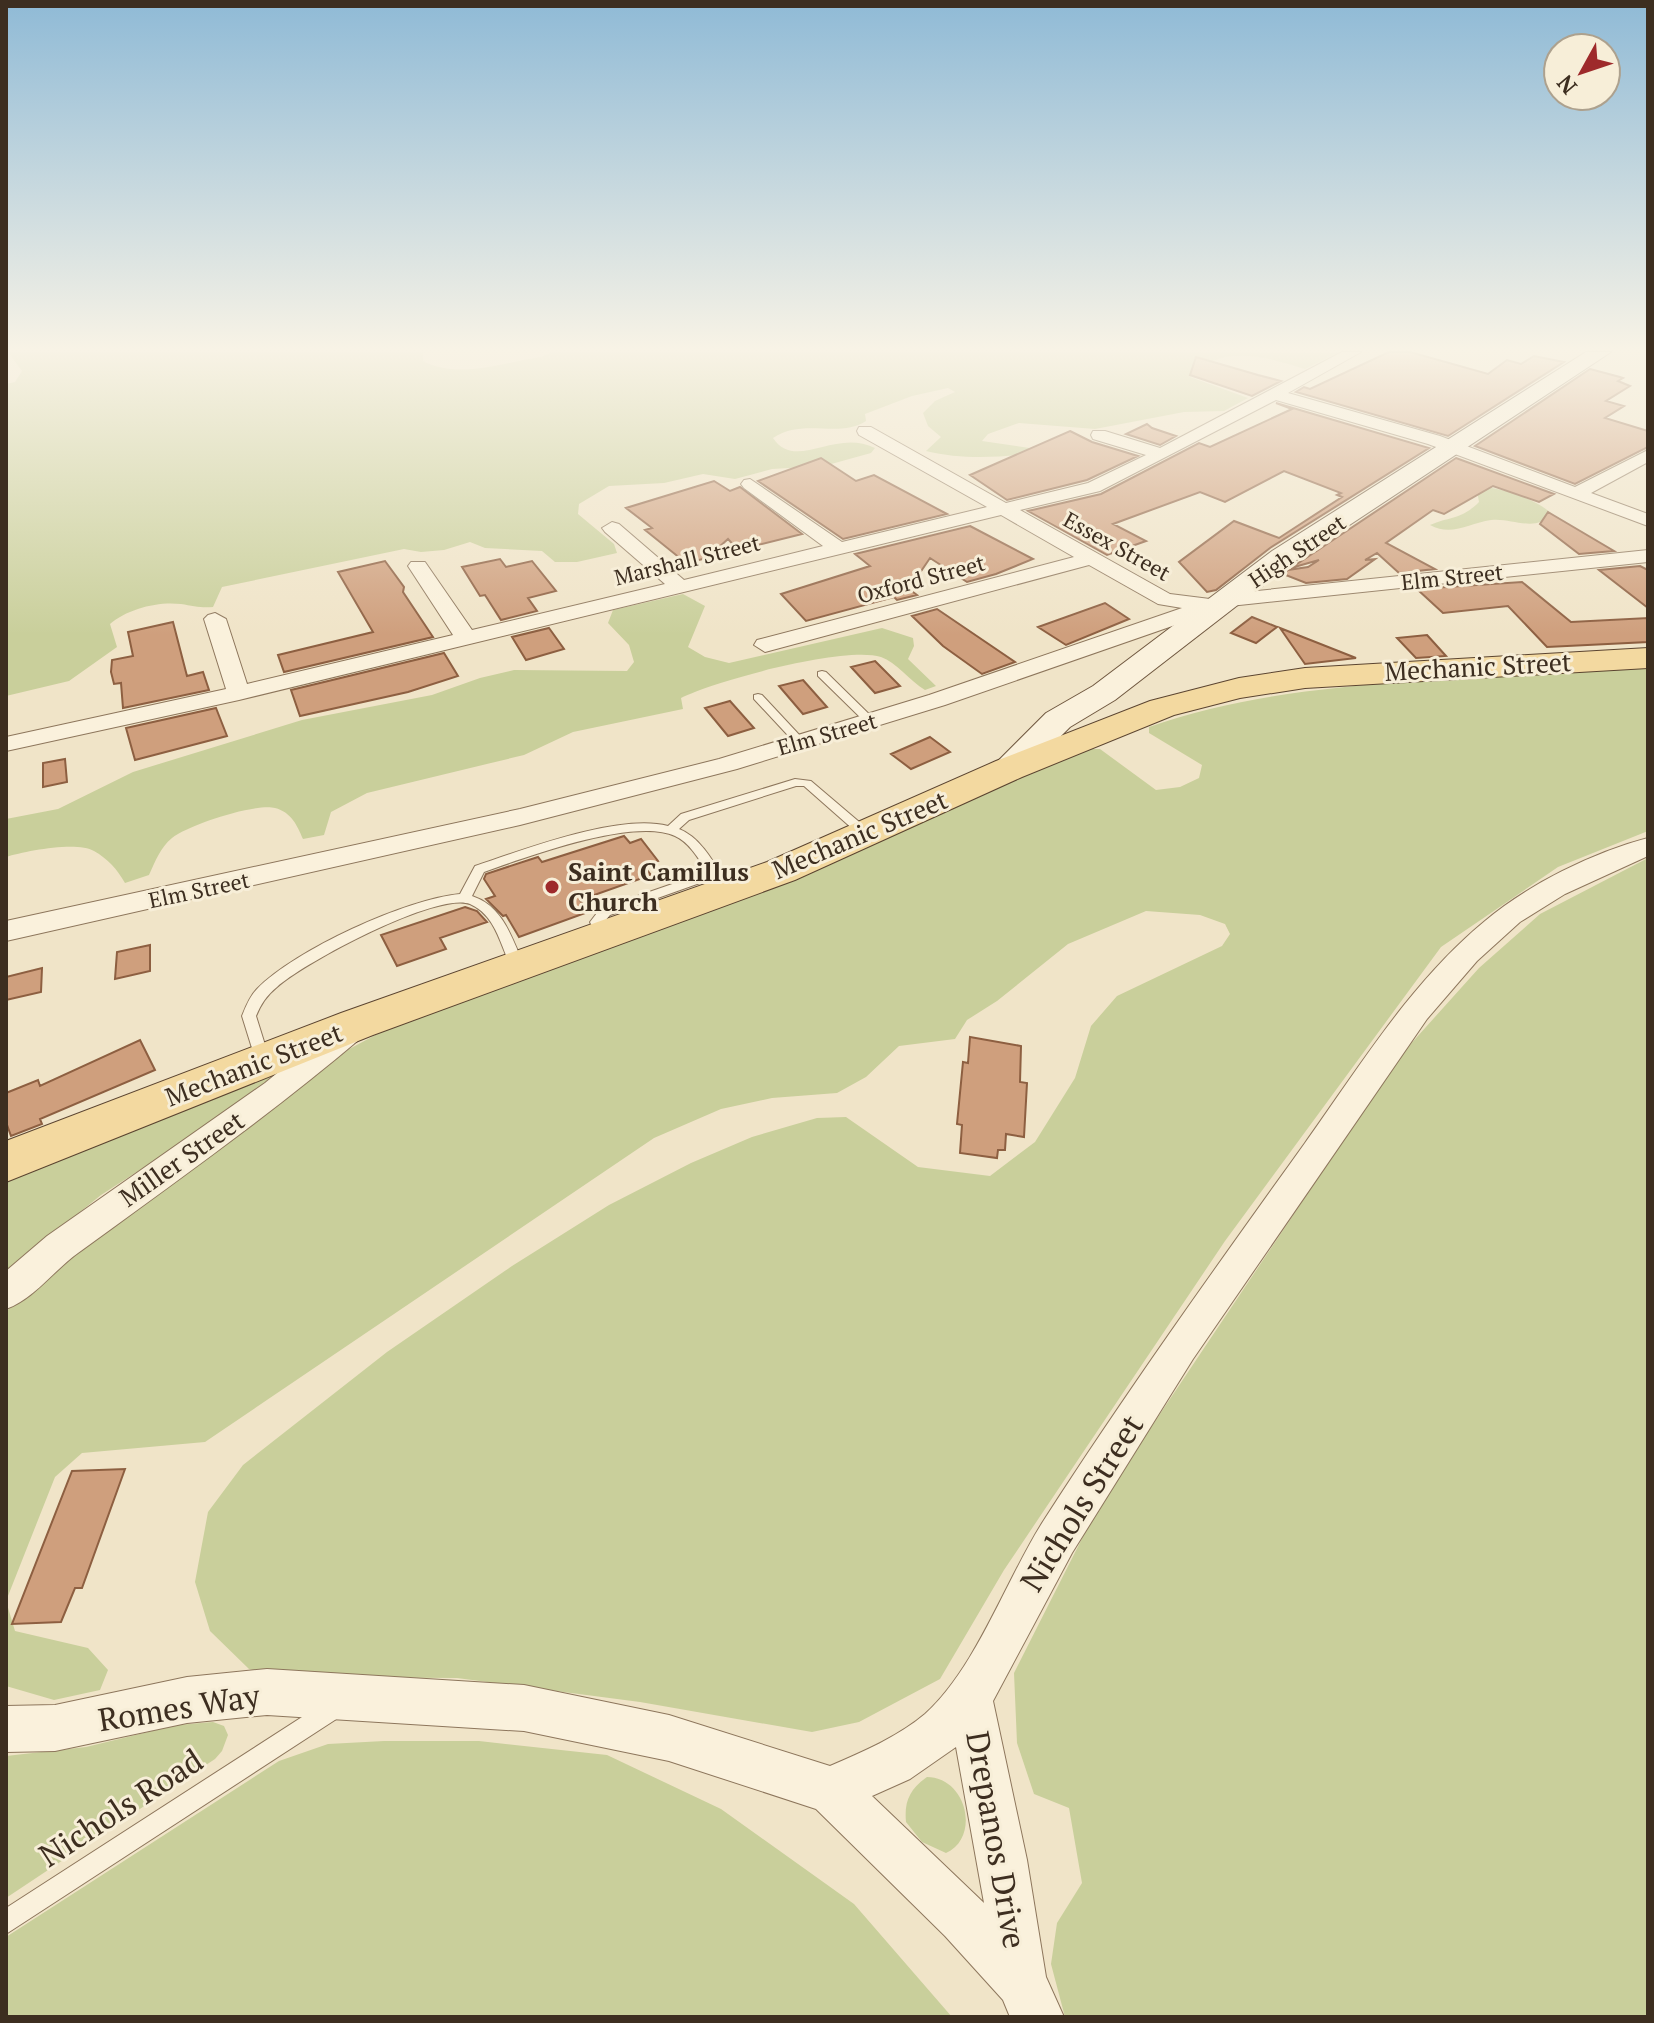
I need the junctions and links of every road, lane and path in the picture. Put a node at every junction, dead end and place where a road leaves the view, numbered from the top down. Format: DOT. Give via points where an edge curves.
graph roads {
  1 [pos="892,446"];
  2 [pos="1136,446"];
  3 [pos="1174,446"];
  4 [pos="1452,447"];
  5 [pos="1160,454"];
  6 [pos="1648,455"];
  7 [pos="750,484"];
  8 [pos="1577,493"];
  9 [pos="1003,510"];
  10 [pos="1648,520"];
  11 [pos="612,528"];
  12 [pos="838,548"];
  13 [pos="1090,559"];
  14 [pos="1644,560"];
  15 [pos="418,566"];
  16 [pos="679,586"];
  17 [pos="1228,600"];
  18 [pos="1176,616"];
  19 [pos="215,619"];
  20 [pos="466,638"];
  21 [pos="765,645"];
  22 [pos="1648,658"];
  23 [pos="822,674"];
  24 [pos="239,693"];
  25 [pos="758,697"];
  26 [pos="871,722"];
  27 [pos="800,742"];
  28 [pos="6,744"];
  29 [pos="1009,769"];
  30 [pos="671,830"];
  31 [pos="867,835"];
  32 [pos="1648,846"];
  33 [pos="720,883"];
  34 [pos="464,898"];
  35 [pos="6,931"];
  36 [pos="517,966"];
  37 [pos="357,1024"];
  38 [pos="263,1061"];
  39 [pos="6,1162"];
  40 [pos="6,1293"];
  41 [pos="353,1695"];
  42 [pos="970,1698"];
  43 [pos="6,1729"];
  44 [pos="831,1790"];
  45 [pos="6,1922"];
  46 [pos="1029,2000"];
  1 -- 9 [label="street, Essex Street"];
  2 -- 5 [label="street"];
  3 -- 5 [label="street, Marshall Street"];
  4 -- 8 [label="street"];
  4 -- 17 [label="main road, High Street" via="1282,557"];
  5 -- 9 [label="street, Marshall Street" via="1094,487"];
  6 -- 8 [label="street"];
  7 -- 12 [label="street"];
  8 -- 10 [label="street"];
  9 -- 12 [label="street, Marshall Street"];
  9 -- 13 [label="street, Essex Street"];
  11 -- 16 [label="street"];
  12 -- 16 [label="street, Marshall Street"];
  13 -- 18 [label="street, Essex Street"];
  13 -- 21 [label="street, Oxford Street"];
  14 -- 17 [label="street, Elm Street"];
  15 -- 20 [label="street"];
  16 -- 20 [label="street, Marshall Street"];
  17 -- 18 [label="main road, High Street"];
  18 -- 26 [label="street, Elm Street"];
  18 -- 29 [label="main road, High Street" via="1104,693 1058,720"];
  19 -- 24 [label="street"];
  20 -- 24 [label="street, Marshall Street"];
  22 -- 29 [label="main road, Mechanic Street" via="1275,682 1162,708"];
  23 -- 26 [label="lane"];
  24 -- 28 [label="street, Marshall Street"];
  25 -- 27 [label="lane"];
  26 -- 27 [label="street, Elm Street"];
  27 -- 35 [label="street, Elm Street" via="520,817"];
  29 -- 31 [label="main road, Mechanic Street"];
  30 -- 31 [label="lane" via="685,817 795,782 807,783"];
  30 -- 33 [label="lane" via="696,846"];
  30 -- 34 [label="lane" via="634,829 559,842 479,869"];
  31 -- 33 [label="main road, Mechanic Street"];
  32 -- 42 [label="street, Nichols Street" via="1508,916 1457,962 1416,1011 1172,1360 1057,1538"];
  33 -- 36 [label="main road, Mechanic Street" via="604,924"];
  34 -- 36 [label="lane" via="482,905"];
  34 -- 38 [label="lane" via="421,908 356,936 295,966 259,995 249,1016"];
  36 -- 37 [label="main road, Mechanic Street"];
  37 -- 38 [label="main road, Mechanic Street"];
  37 -- 40 [label="street, Miller Street" via="276,1092 59,1247"];
  38 -- 39 [label="main road, Mechanic Street"];
  41 -- 43 [label="street, Romes Way" via="211,1696 93,1722"];
  41 -- 44 [label="street" via="524,1708 610,1724"];
  41 -- 45 [label="lane, Nichols Road"];
  42 -- 44 [label="street, Nichols Street" via="940,1731 893,1762"];
  42 -- 46 [label="street, Drepanos Drive"];
  44 -- 46 [label="street, Drepanos Drive" via="963,1918"];
}
